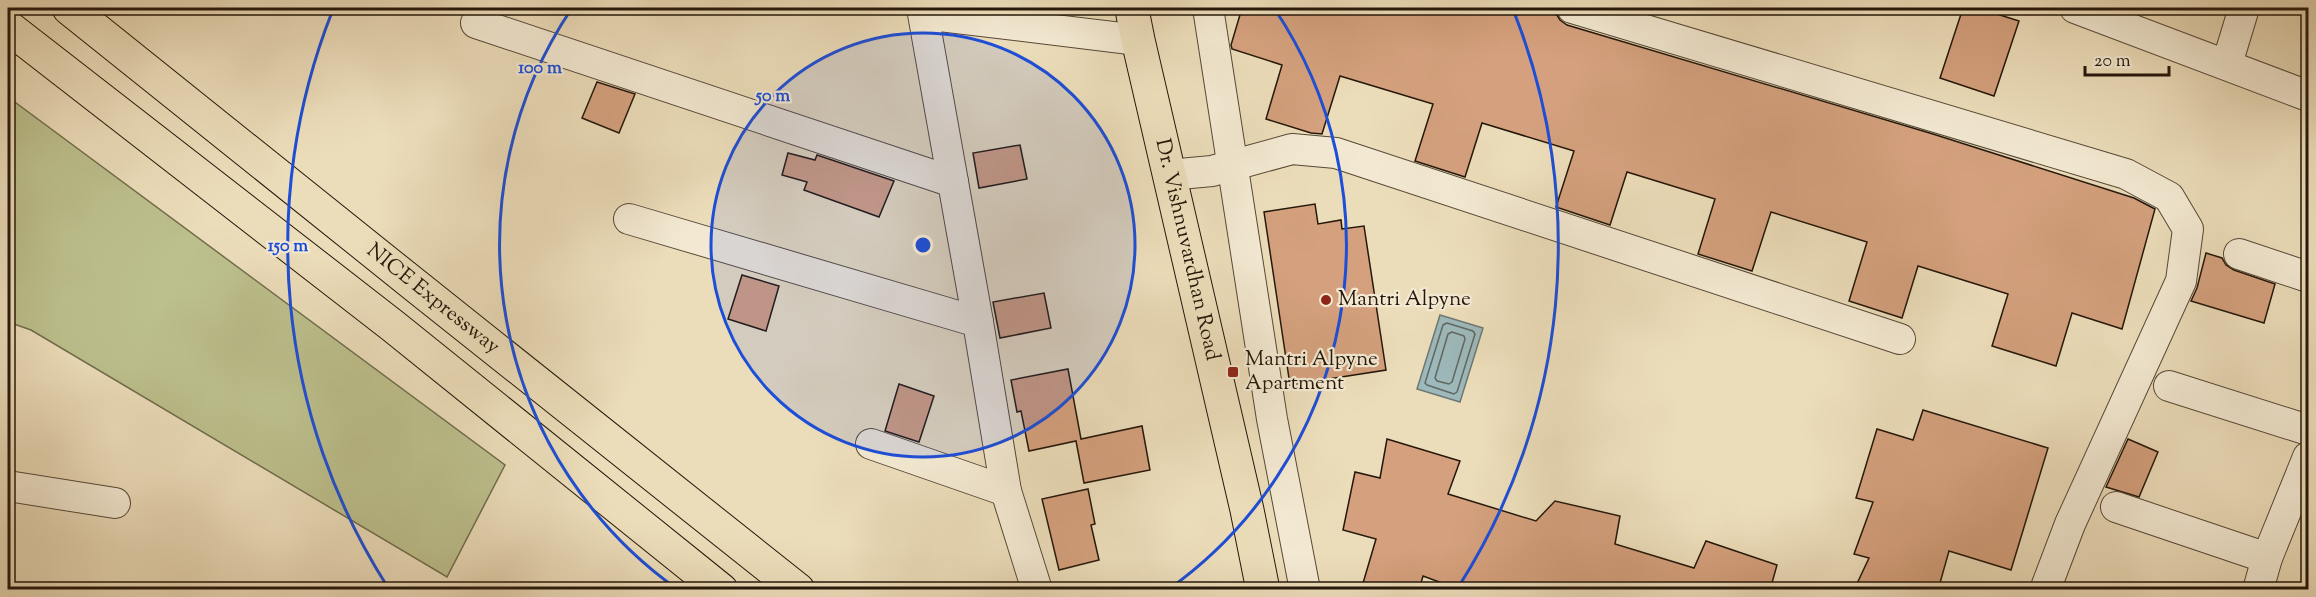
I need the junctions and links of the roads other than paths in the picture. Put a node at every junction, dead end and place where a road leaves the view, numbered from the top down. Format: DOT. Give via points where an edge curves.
graph roads {
  1 [pos="69,8"];
  2 [pos="1208,8"];
  3 [pos="1572,8"];
  4 [pos="2075,8"];
  5 [pos="2244,8"];
  6 [pos="913,10"];
  7 [pos="1132,18"];
  8 [pos="476,22"];
  9 [pos="8,27"];
  10 [pos="2227,64"];
  11 [pos="2308,96"];
  12 [pos="1233,166"];
  13 [pos="1169,175"];
  14 [pos="953,182"];
  15 [pos="628,219"];
  16 [pos="2239,254"];
  17 [pos="2308,277"];
  18 [pos="978,322"];
  19 [pos="1900,339"];
  20 [pos="2169,386"];
  21 [pos="2308,430"];
  22 [pos="1276,438"];
  23 [pos="871,444"];
  24 [pos="1234,454"];
  25 [pos="2308,457"];
  26 [pos="8,486"];
  27 [pos="1006,491"];
  28 [pos="115,503"];
  29 [pos="2116,507"];
  30 [pos="2267,558"];
  31 [pos="721,590"];
  32 [pos="798,590"];
  33 [pos="1037,590"];
  34 [pos="1263,590"];
  35 [pos="1305,590"];
  36 [pos="2045,590"];
  37 [pos="2258,590"];
  1 -- 32 [label="main road, NICE Expressway"];
  2 -- 12 [label="street"];
  3 -- 36 [label="street" via="2126,174 2169,197 2188,229 2181,280 2070,524"];
  4 -- 10 [label="street"];
  5 -- 10 [label="street"];
  6 -- 7 [label="street"];
  6 -- 14 [label="street"];
  7 -- 13 [label="main road, Dr. Vishnuvardhan Road"];
  8 -- 14 [label="street"];
  9 -- 31 [label="main road" via="393,326"];
  10 -- 11 [label="street"];
  12 -- 13 [label="street"];
  12 -- 19 [label="street" via="1292,149 1336,153"];
  12 -- 22 [label="street"];
  13 -- 24 [label="main road, Dr. Vishnuvardhan Road"];
  14 -- 18 [label="street"];
  15 -- 18 [label="street"];
  16 -- 17 [label="street"];
  18 -- 27 [label="street"];
  20 -- 21 [label="street"];
  22 -- 24 [label="street"];
  22 -- 35 [label="street"];
  23 -- 27 [label="street"];
  24 -- 34 [label="main road, Dr. Vishnuvardhan Road"];
  25 -- 30 [label="street"];
  26 -- 28 [label="street"];
  27 -- 33 [label="street"];
  29 -- 30 [label="street"];
  30 -- 37 [label="street"];
}
